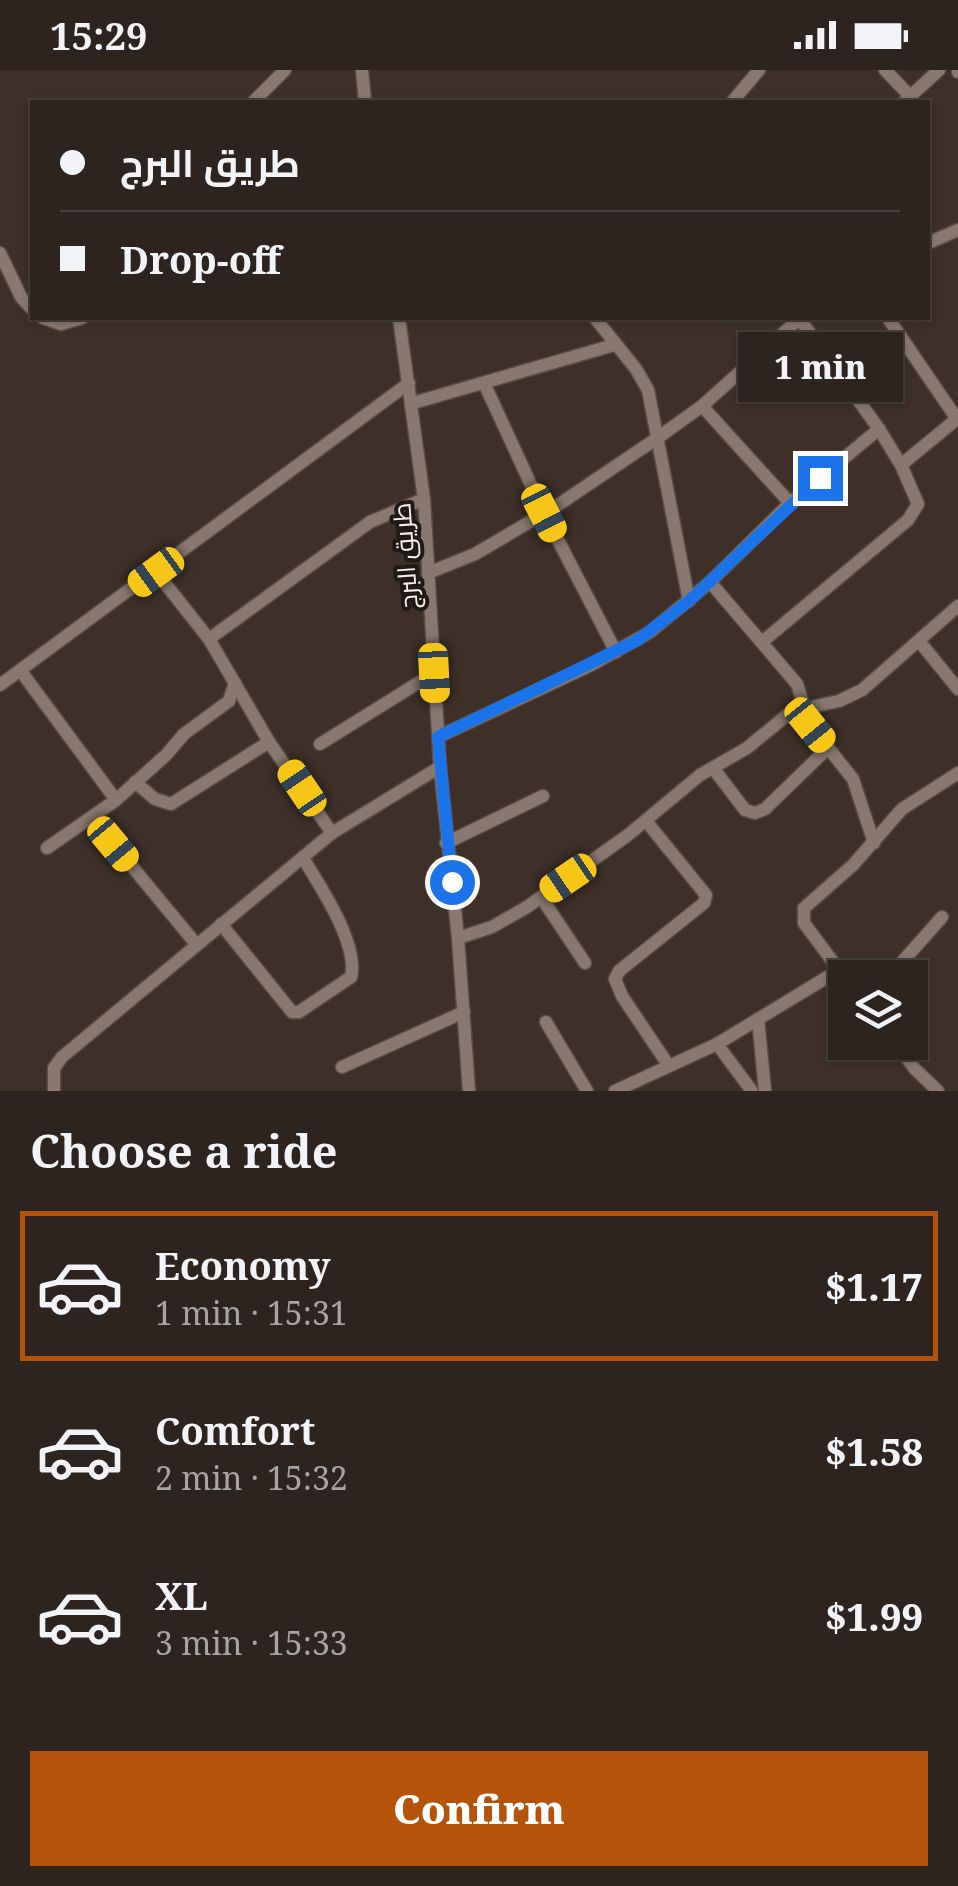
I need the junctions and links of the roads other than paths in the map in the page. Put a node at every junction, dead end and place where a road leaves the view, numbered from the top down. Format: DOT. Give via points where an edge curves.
graph roads {
  1 [pos="285,70"];
  2 [pos="362,70"];
  3 [pos="760,70"];
  4 [pos="885,70"];
  5 [pos="938,70"];
  6 [pos="907,99"];
  7 [pos="255,100"];
  8 [pos="365,100"];
  9 [pos="734,100"];
  10 [pos="958,230"];
  11 [pos="930,242"];
  12 [pos="0,254"];
  13 [pos="30,307"];
  14 [pos="49,320"];
  15 [pos="75,320"];
  16 [pos="399,320"];
  17 [pos="596,320"];
  18 [pos="797,320"];
  19 [pos="800,320"];
  20 [pos="889,320"];
  21 [pos="614,345"];
  22 [pos="409,383"];
  23 [pos="484,383"];
  24 [pos="413,403"];
  25 [pos="702,406"];
  26 [pos="957,418"];
  27 [pos="878,429"];
  28 [pos="656,439"];
  29 [pos="901,465"];
  30 [pos="424,498"];
  31 [pos="790,503"];
  32 [pos="544,513"];
  33 [pos="156,572"];
  34 [pos="428,573"];
  35 [pos="710,582"];
  36 [pos="689,601"];
  37 [pos="958,606"];
  38 [pos="208,640"];
  39 [pos="919,640"];
  40 [pos="762,642"];
  41 [pos="616,652"];
  42 [pos="20,670"];
  43 [pos="434,673"];
  44 [pos="235,683"];
  45 [pos="0,685"];
  46 [pos="958,689"];
  47 [pos="804,707"];
  48 [pos="438,737"];
  49 [pos="269,742"];
  50 [pos="320,744"];
  51 [pos="828,748"];
  52 [pos="440,767"];
  53 [pos="713,768"];
  54 [pos="958,773"];
  55 [pos="135,782"];
  56 [pos="543,796"];
  57 [pos="116,800"];
  58 [pos="92,818"];
  59 [pos="646,820"];
  60 [pos="332,833"];
  61 [pos="874,843"];
  62 [pos="446,844"];
  63 [pos="47,848"];
  64 [pos="303,858"];
  65 [pos="540,897"];
  66 [pos="942,918"];
  67 [pos="221,924"];
  68 [pos="458,938"];
  69 [pos="196,944"];
  70 [pos="832,960"];
  71 [pos="904,960"];
  72 [pos="585,963"];
  73 [pos="828,982"];
  74 [pos="464,1012"];
  75 [pos="758,1019"];
  76 [pos="546,1022"];
  77 [pos="716,1044"];
  78 [pos="908,1060"];
  79 [pos="669,1066"];
  80 [pos="342,1067"];
  81 [pos="54,1091"];
  82 [pos="469,1091"];
  83 [pos="587,1091"];
  84 [pos="615,1091"];
  85 [pos="752,1091"];
  86 [pos="764,1091"];
  87 [pos="938,1091"];
  1 -- 7 [label="street"];
  2 -- 8 [label="street"];
  3 -- 9 [label="street"];
  4 -- 6 [label="street"];
  5 -- 6 [label="street"];
  10 -- 11 [label="street"];
  12 -- 13 [label="street"];
  14 -- 15 [label="street"];
  16 -- 22 [label="street, طريق البرج"];
  17 -- 21 [label="street"];
  18 -- 25 [label="street"];
  19 -- 27 [label="street"];
  20 -- 26 [label="street"];
  21 -- 23 [label="street"];
  21 -- 28 [label="street" via="648,390"];
  22 -- 24 [label="street, طريق البرج"];
  22 -- 33 [label="street"];
  23 -- 24 [label="street"];
  23 -- 32 [label="street"];
  24 -- 30 [label="street, طريق البرج"];
  25 -- 28 [label="street"];
  25 -- 31 [label="street"];
  26 -- 29 [label="street"];
  27 -- 29 [label="street"];
  27 -- 31 [label="street"];
  28 -- 32 [label="street"];
  28 -- 36 [label="street"];
  29 -- 40 [label="street" via="916,497 915,512"];
  30 -- 34 [label="street, طريق البرج"];
  30 -- 38 [label="street" via="370,522"];
  31 -- 35 [label="street"];
  32 -- 34 [label="street"];
  32 -- 41 [label="street"];
  33 -- 38 [label="street"];
  33 -- 42 [label="street"];
  34 -- 43 [label="street, طريق البرج"];
  35 -- 36 [label="street"];
  35 -- 40 [label="street"];
  36 -- 41 [label="street"];
  37 -- 39 [label="street"];
  38 -- 44 [label="street"];
  39 -- 46 [label="street"];
  39 -- 47 [label="street" via="862,690"];
  40 -- 47 [label="street" via="798,684"];
  41 -- 48 [label="street"];
  42 -- 45 [label="street"];
  42 -- 57 [label="street"];
  43 -- 48 [label="street, طريق البرج"];
  43 -- 50 [label="street"];
  44 -- 49 [label="street"];
  44 -- 55 [label="street" via="228,701"];
  47 -- 51 [label="street"];
  47 -- 53 [label="street"];
  48 -- 52 [label="street, طريق البرج"];
  49 -- 55 [label="street" via="171,804"];
  49 -- 60 [label="street"];
  51 -- 53 [label="street" via="756,813 745,810"];
  51 -- 61 [label="street" via="852,779"];
  52 -- 60 [label="street"];
  52 -- 62 [label="street, طريق البرج"];
  53 -- 59 [label="street"];
  54 -- 61 [label="street" via="902,810"];
  55 -- 57 [label="street"];
  56 -- 62 [label="street"];
  57 -- 58 [label="street"];
  58 -- 63 [label="street"];
  58 -- 69 [label="street"];
  59 -- 65 [label="street"];
  59 -- 79 [label="street" via="706,896 615,980"];
  60 -- 64 [label="street"];
  61 -- 70 [label="street" via="804,908 804,923"];
  62 -- 68 [label="street, طريق البرج"];
  64 -- 67 [label="street"];
  64 -- 67 [label="street" via="333,908 351,977 292,1012"];
  65 -- 68 [label="street" via="492,927"];
  65 -- 72 [label="street"];
  66 -- 71 [label="street"];
  67 -- 69 [label="street"];
  68 -- 74 [label="street, طريق البرج"];
  69 -- 81 [label="street" via="62,1057 54,1068"];
  73 -- 75 [label="street"];
  74 -- 80 [label="street"];
  74 -- 82 [label="street, طريق البرج"];
  75 -- 77 [label="street"];
  75 -- 86 [label="street"];
  76 -- 83 [label="street"];
  77 -- 79 [label="street"];
  77 -- 85 [label="street"];
  78 -- 87 [label="street"];
  79 -- 84 [label="street"];
}
